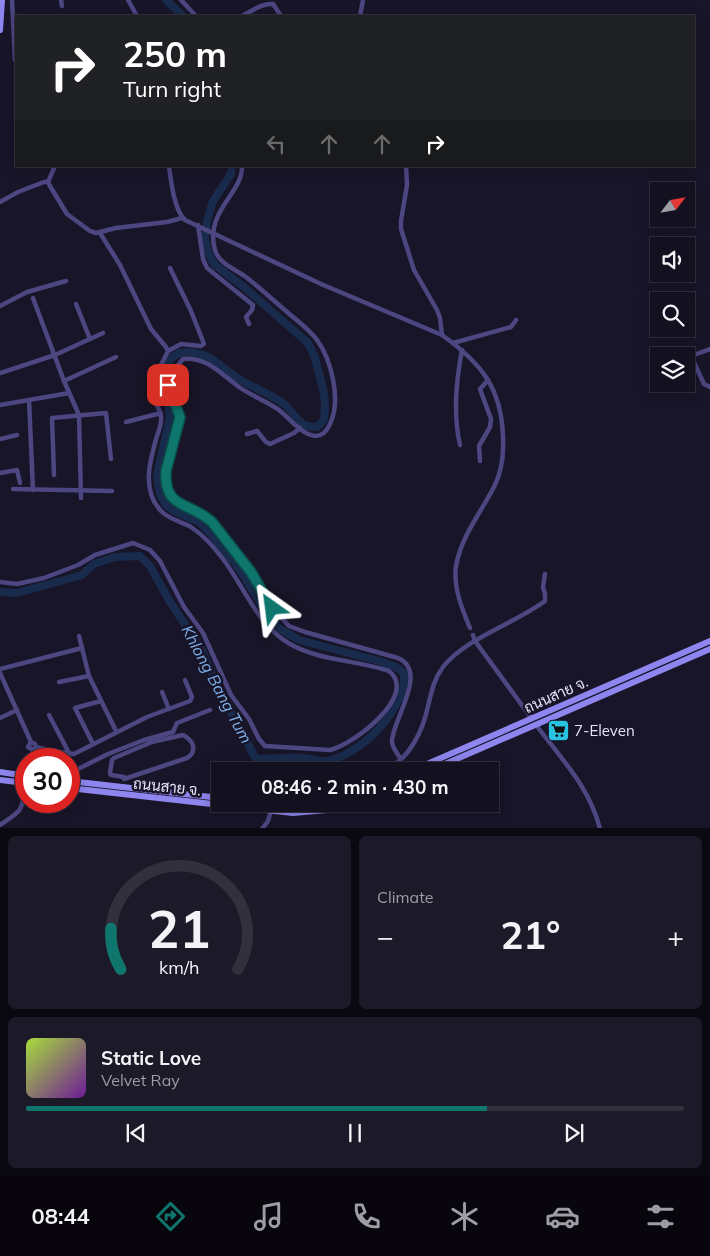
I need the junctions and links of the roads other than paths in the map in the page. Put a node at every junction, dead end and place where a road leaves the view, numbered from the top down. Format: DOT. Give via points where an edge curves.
graph roads {
  1 [pos="2,0"];
  2 [pos="12,0"];
  3 [pos="61,0"];
  4 [pos="128,0"];
  5 [pos="181,0"];
  6 [pos="363,0"];
  7 [pos="62,6"];
  8 [pos="136,15"];
  9 [pos="195,15"];
  10 [pos="244,15"];
  11 [pos="280,15"];
  12 [pos="360,15"];
  13 [pos="0,30"];
  14 [pos="15,60"];
  15 [pos="56,167"];
  16 [pos="169,167"];
  17 [pos="242,167"];
  18 [pos="406,167"];
  19 [pos="48,182"];
  20 [pos="0,202"];
  21 [pos="182,218"];
  22 [pos="199,226"];
  23 [pos="211,231"];
  24 [pos="100,233"];
  25 [pos="170,268"];
  26 [pos="66,281"];
  27 [pos="33,298"];
  28 [pos="76,304"];
  29 [pos="0,306"];
  30 [pos="516,320"];
  31 [pos="249,324"];
  32 [pos="103,334"];
  33 [pos="442,335"];
  34 [pos="90,339"];
  35 [pos="453,343"];
  36 [pos="710,349"];
  37 [pos="462,350"];
  38 [pos="168,351"];
  39 [pos="55,355"];
  40 [pos="116,357"];
  41 [pos="0,373"];
  42 [pos="488,380"];
  43 [pos="64,381"];
  44 [pos="710,387"];
  45 [pos="69,393"];
  46 [pos="28,400"];
  47 [pos="0,405"];
  48 [pos="161,413"];
  49 [pos="79,415"];
  50 [pos="126,422"];
  51 [pos="300,428"];
  52 [pos="248,434"];
  53 [pos="17,435"];
  54 [pos="0,439"];
  55 [pos="460,445"];
  56 [pos="111,458"];
  57 [pos="480,461"];
  58 [pos="0,473"];
  59 [pos="54,475"];
  60 [pos="20,483"];
  61 [pos="12,489"];
  62 [pos="33,490"];
  63 [pos="81,490"];
  64 [pos="112,491"];
  65 [pos="81,498"];
  66 [pos="545,574"];
  67 [pos="0,582"];
  68 [pos="470,628"];
  69 [pos="473,635"];
  70 [pos="79,636"];
  71 [pos="475,641"];
  72 [pos="710,641"];
  73 [pos="82,648"];
  74 [pos="710,649"];
  75 [pos="0,671"];
  76 [pos="89,676"];
  77 [pos="185,680"];
  78 [pos="59,682"];
  79 [pos="6,687"];
  80 [pos="0,690"];
  81 [pos="162,692"];
  82 [pos="101,701"];
  83 [pos="168,709"];
  84 [pos="17,710"];
  85 [pos="210,710"];
  86 [pos="49,715"];
  87 [pos="0,718"];
  88 [pos="534,722"];
  89 [pos="116,731"];
  90 [pos="93,744"];
  91 [pos="29,748"];
  92 [pos="66,748"];
  93 [pos="80,751"];
  94 [pos="400,759"];
  95 [pos="397,762"];
  96 [pos="434,762"];
  97 [pos="448,762"];
  98 [pos="80,768"];
  99 [pos="0,772"];
  100 [pos="15,773"];
  101 [pos="124,779"];
  102 [pos="0,780"];
  103 [pos="80,782"];
  104 [pos="15,783"];
  105 [pos="124,788"];
  106 [pos="80,789"];
  107 [pos="211,797"];
  108 [pos="211,805"];
  109 [pos="271,812"];
  110 [pos="314,812"];
  111 [pos="18,813"];
  112 [pos="0,825"];
  113 [pos="262,828"];
  114 [pos="600,828"];
  1 -- 13 [label="main road"];
  2 -- 14 [label="street"];
  3 -- 7 [label="street"];
  4 -- 8 [label="street"];
  5 -- 9 [label="street"];
  6 -- 12 [label="street"];
  10 -- 11 [label="street" via="270,3"];
  15 -- 19 [label="street"];
  16 -- 21 [label="street"];
  17 -- 23 [label="street" via="237,183"];
  18 -- 33 [label="street" via="401,229 414,270 437,310"];
  19 -- 20 [label="street"];
  19 -- 24 [label="street" via="67,214 90,231"];
  21 -- 22 [label="street"];
  21 -- 24 [label="street"];
  22 -- 23 [label="street"];
  22 -- 31 [label="street" via="207,268 253,305 246,318"];
  23 -- 33 [label="street" via="321,284"];
  23 -- 51 [label="street" via="219,259 246,277 302,325 324,352 336,405 331,424 320,436 309,435"];
  24 -- 38 [label="street" via="120,265 150,329"];
  25 -- 38 [label="street" via="204,344 181,344"];
  26 -- 29 [label="street" via="28,292"];
  27 -- 39 [label="street"];
  28 -- 34 [label="street"];
  30 -- 35 [label="street" via="511,327"];
  32 -- 34 [label="street"];
  33 -- 35 [label="street"];
  34 -- 39 [label="street"];
  35 -- 37 [label="street"];
  36 -- 44 [label="street" via="692,358 704,384"];
  37 -- 42 [label="street"];
  37 -- 55 [label="street" via="457,387"];
  38 -- 48 [label="street" via="151,388"];
  39 -- 41 [label="street"];
  39 -- 43 [label="street"];
  40 -- 43 [label="street"];
  42 -- 57 [label="street" via="480,390 491,419 479,446"];
  42 -- 68 [label="street" via="498,402 504,455 494,486 460,548 456,568 461,607"];
  43 -- 45 [label="street"];
  45 -- 46 [label="street"];
  45 -- 49 [label="street"];
  46 -- 47 [label="street"];
  46 -- 62 [label="street"];
  48 -- 50 [label="street"];
  48 -- 67 [label="street" via="148,479 152,500 171,519 189,526 207,540 236,577 257,614 277,635 308,652 380,668 394,675 395,692 384,714 340,748 265,746 232,695 203,633 184,607 160,561 150,550 133,543 95,555 78,566 44,578 16,584"];
  49 -- 56 [label="street" via="106,413"];
  49 -- 59 [label="street" via="52,418"];
  49 -- 63 [label="street"];
  51 -- 52 [label="street" via="270,444 256,430"];
  51 -- 94 [label="street" via="210,365 184,359 168,385 180,417 166,471 168,493 212,522 251,572 272,608 289,626 405,662 411,674 410,689 392,741"];
  53 -- 54 [label="street"];
  58 -- 60 [label="street" via="17,470"];
  61 -- 62 [label="street"];
  62 -- 63 [label="street"];
  63 -- 64 [label="street"];
  63 -- 65 [label="street"];
  66 -- 71 [label="street" via="545,601"];
  69 -- 71 [label="street"];
  70 -- 73 [label="street"];
  71 -- 88 [label="street"];
  71 -- 94 [label="street" via="442,669 431,689 422,728"];
  72 -- 88 [label="main road, ถนนสาย จ."];
  73 -- 75 [label="street"];
  73 -- 76 [label="street"];
  74 -- 88 [label="main road, ถนนสาย จ."];
  75 -- 79 [label="street"];
  76 -- 78 [label="street"];
  76 -- 82 [label="street"];
  77 -- 83 [label="street" via="192,697"];
  79 -- 80 [label="street"];
  79 -- 84 [label="street"];
  81 -- 83 [label="street"];
  82 -- 89 [label="street"];
  82 -- 90 [label="street" via="75,708"];
  83 -- 89 [label="street"];
  84 -- 87 [label="street"];
  84 -- 91 [label="street"];
  85 -- 98 [label="street" via="177,723 173,732 144,740"];
  86 -- 92 [label="street"];
  88 -- 96 [label="main road, ถนนสาย จ."];
  88 -- 97 [label="main road, ถนนสาย จ."];
  88 -- 114 [label="street" via="584,789"];
  89 -- 90 [label="street"];
  90 -- 93 [label="street"];
  94 -- 95 [label="street"];
  99 -- 100 [label="main road"];
  101 -- 101 [label="street" via="110,773 114,758 152,742 183,735 192,743 192,753 187,758"];
  101 -- 105 [label="street"];
  102 -- 104 [label="main road"];
  103 -- 105 [label="main road, ถนนสาย จ."];
  105 -- 107 [label="main road, ถนนสาย จ."];
  106 -- 108 [label="main road, ถนนสาย จ."];
  109 -- 110 [label="main road, ถนนสาย จ."];
  109 -- 113 [label="street"];
  111 -- 112 [label="street"];
}
